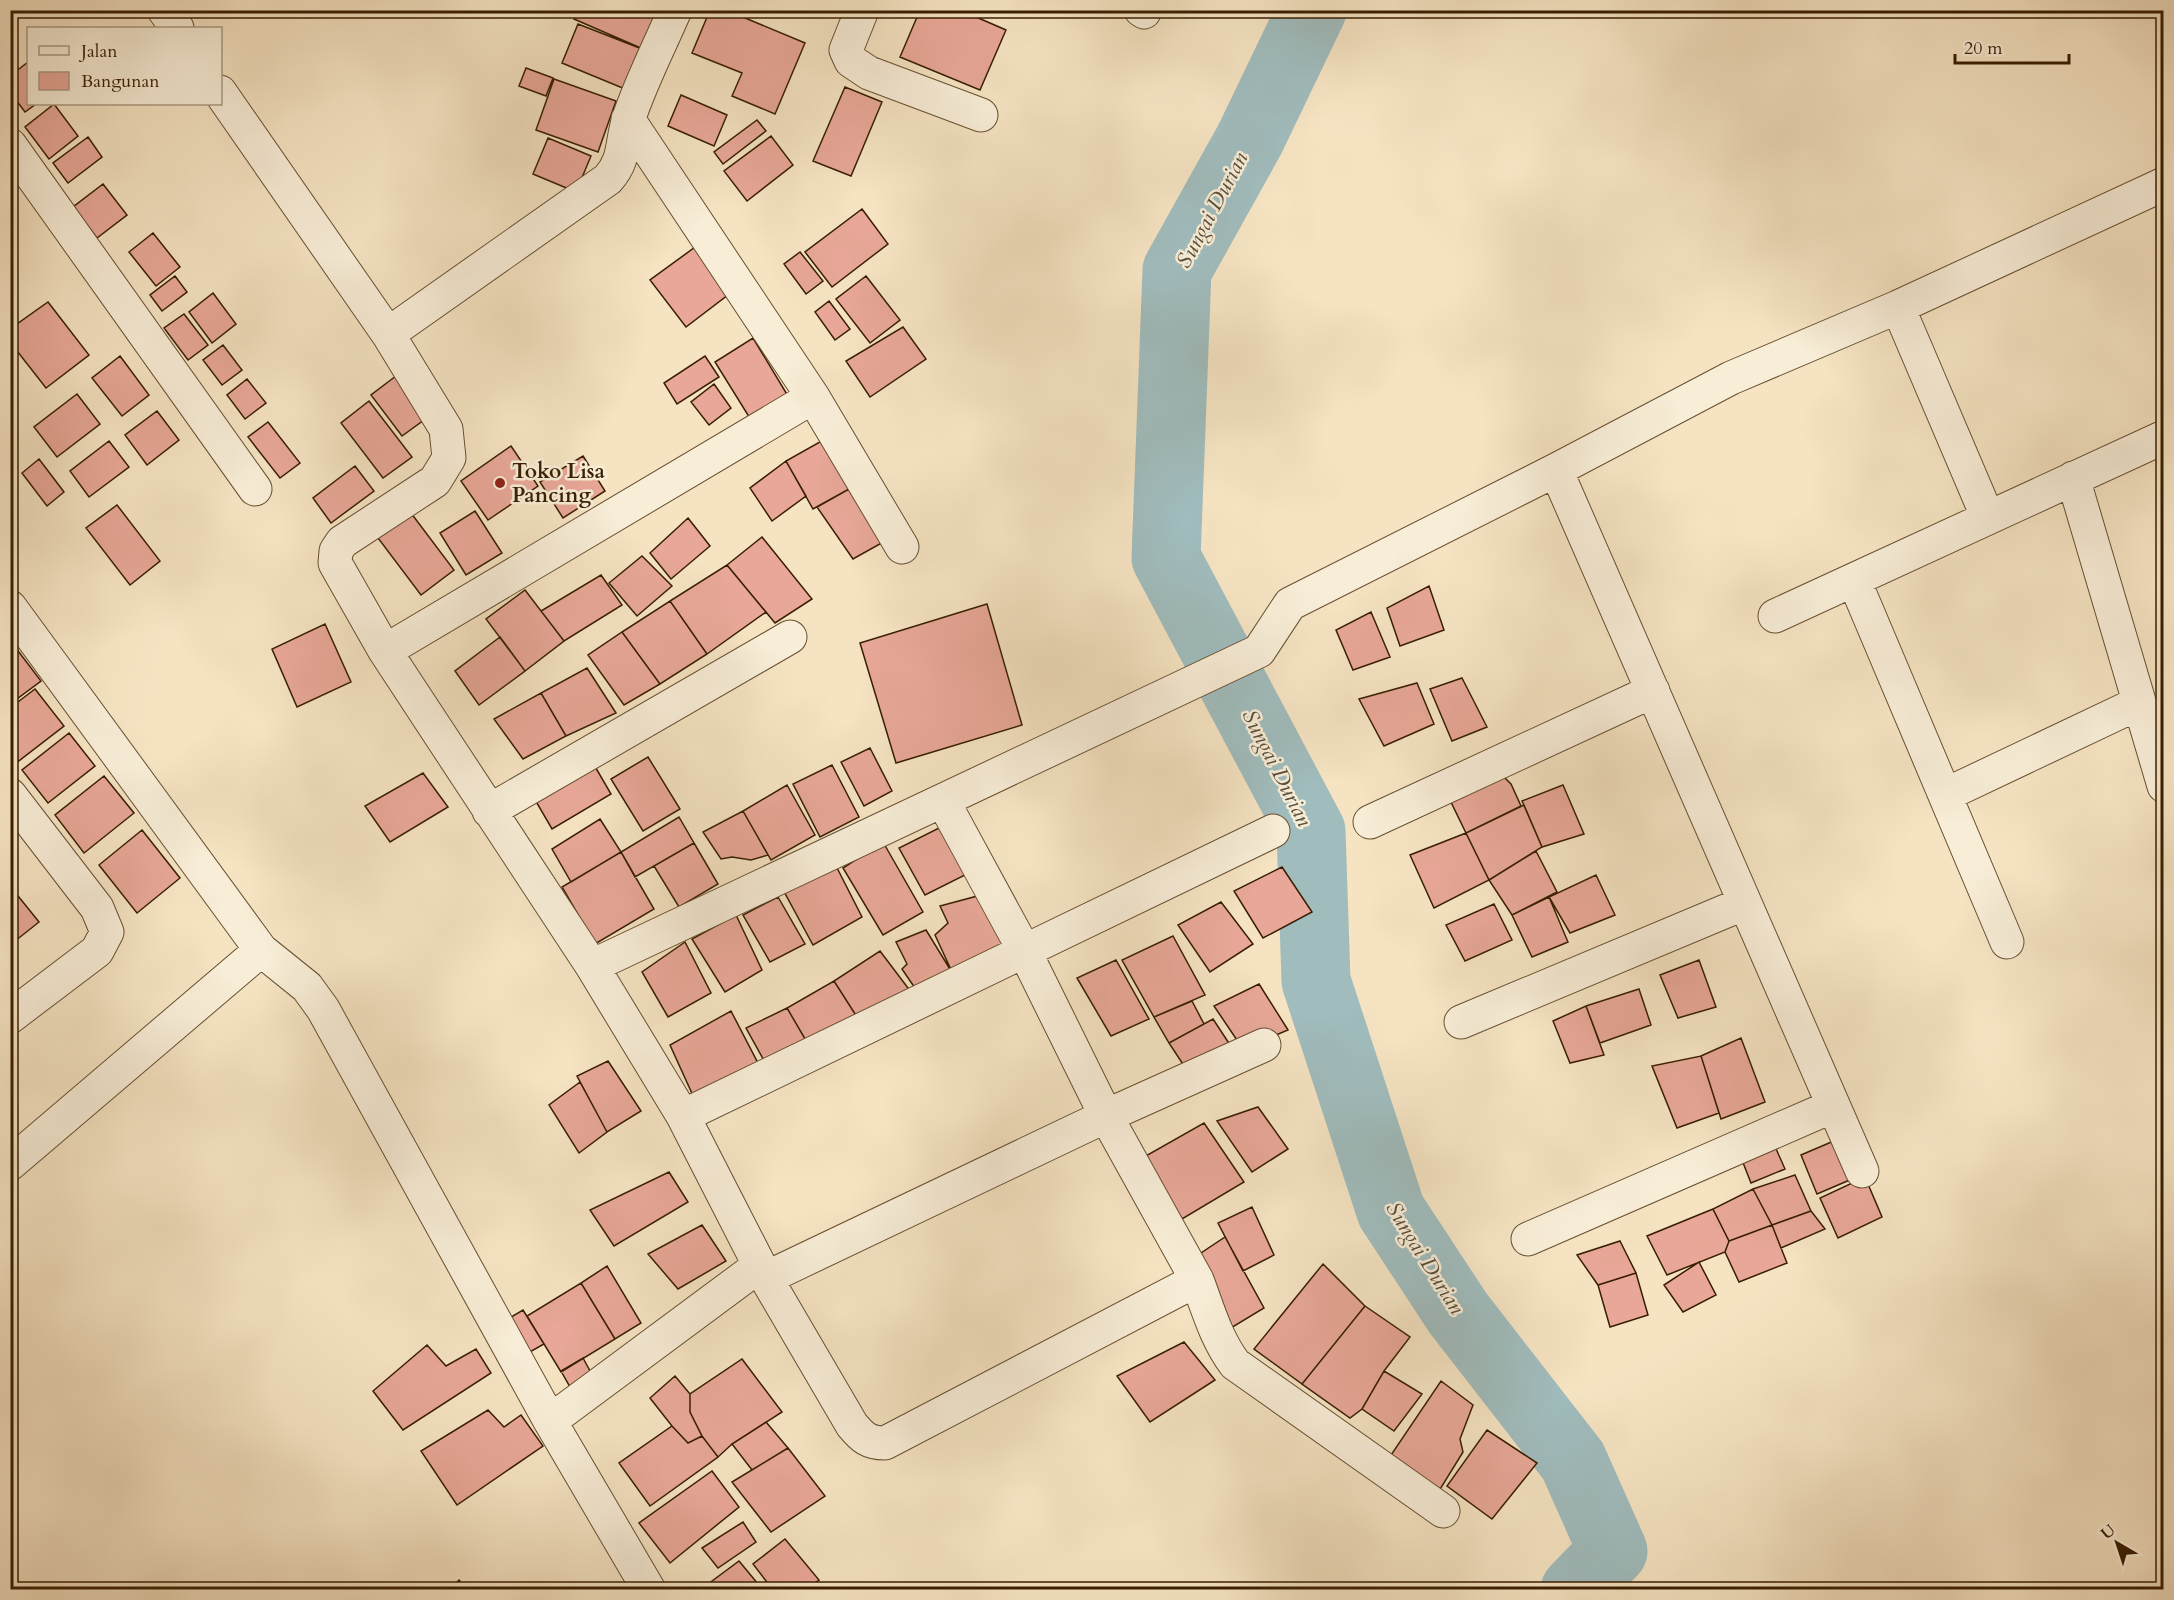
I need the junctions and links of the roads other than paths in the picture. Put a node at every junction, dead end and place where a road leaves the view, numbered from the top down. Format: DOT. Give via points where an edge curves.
graph roads {
  1 [pos="164,10"];
  2 [pos="675,10"];
  3 [pos="862,10"];
  4 [pos="176,27"];
  5 [pos="222,95"];
  6 [pos="981,115"];
  7 [pos="628,119"];
  8 [pos="10,145"];
  9 [pos="2163,184"];
  10 [pos="1898,307"];
  11 [pos="388,334"];
  12 [pos="813,397"];
  13 [pos="2163,437"];
  14 [pos="1556,470"];
  15 [pos="2073,478"];
  16 [pos="255,489"];
  17 [pos="1988,518"];
  18 [pos="902,547"];
  19 [pos="1854,580"];
  20 [pos="10,607"];
  21 [pos="1775,616"];
  22 [pos="790,637"];
  23 [pos="385,651"];
  24 [pos="1653,691"];
  25 [pos="2139,703"];
  26 [pos="2163,786"];
  27 [pos="10,795"];
  28 [pos="1945,795"];
  29 [pos="943,801"];
  30 [pos="489,811"];
  31 [pos="1370,822"];
  32 [pos="1273,831"];
  33 [pos="1745,903"];
  34 [pos="2007,942"];
  35 [pos="261,950"];
  36 [pos="1024,950"];
  37 [pos="592,966"];
  38 [pos="10,1017"];
  39 [pos="1461,1022"];
  40 [pos="1264,1045"];
  41 [pos="1833,1106"];
  42 [pos="683,1116"];
  43 [pos="1106,1116"];
  44 [pos="10,1164"];
  45 [pos="1862,1171"];
  46 [pos="1528,1239"];
  47 [pos="763,1272"];
  48 [pos="1197,1280"];
  49 [pos="550,1421"];
  50 [pos="1443,1511"];
  51 [pos="649,1590"];
  1 -- 4 [label="street"];
  2 -- 7 [label="street"];
  3 -- 6 [label="street" via="846,50 851,61 869,74"];
  5 -- 11 [label="street"];
  7 -- 11 [label="street" via="621,160 609,179"];
  7 -- 12 [label="street"];
  8 -- 16 [label="street"];
  9 -- 10 [label="street"];
  10 -- 14 [label="street" via="1731,378"];
  10 -- 17 [label="street"];
  11 -- 23 [label="street" via="446,429 449,458 435,481 342,542 336,551 335,563"];
  12 -- 18 [label="street"];
  12 -- 23 [label="street"];
  13 -- 15 [label="street"];
  14 -- 24 [label="street"];
  14 -- 29 [label="street" via="1290,604 1259,651"];
  15 -- 17 [label="street"];
  15 -- 25 [label="street"];
  17 -- 19 [label="street"];
  19 -- 21 [label="street"];
  19 -- 28 [label="street"];
  20 -- 35 [label="street"];
  22 -- 30 [label="street"];
  23 -- 30 [label="street"];
  24 -- 31 [label="street"];
  24 -- 33 [label="street"];
  25 -- 26 [label="street"];
  25 -- 28 [label="street"];
  27 -- 38 [label="street" via="97,908 107,933 97,951"];
  28 -- 34 [label="street"];
  29 -- 36 [label="street"];
  29 -- 37 [label="street"];
  30 -- 37 [label="street"];
  32 -- 36 [label="street"];
  33 -- 39 [label="street"];
  33 -- 41 [label="street"];
  35 -- 44 [label="street"];
  35 -- 49 [label="street" via="307,987 323,1010"];
  36 -- 42 [label="street"];
  36 -- 43 [label="street"];
  37 -- 42 [label="street"];
  40 -- 43 [label="street"];
  41 -- 45 [label="street"];
  41 -- 46 [label="street"];
  42 -- 47 [label="street"];
  43 -- 47 [label="street"];
  43 -- 48 [label="street"];
  47 -- 48 [label="street" via="852,1425 872,1443 885,1443"];
  47 -- 49 [label="street"];
  48 -- 50 [label="street" via="1224,1350 1235,1364"];
  49 -- 51 [label="street"];
}
